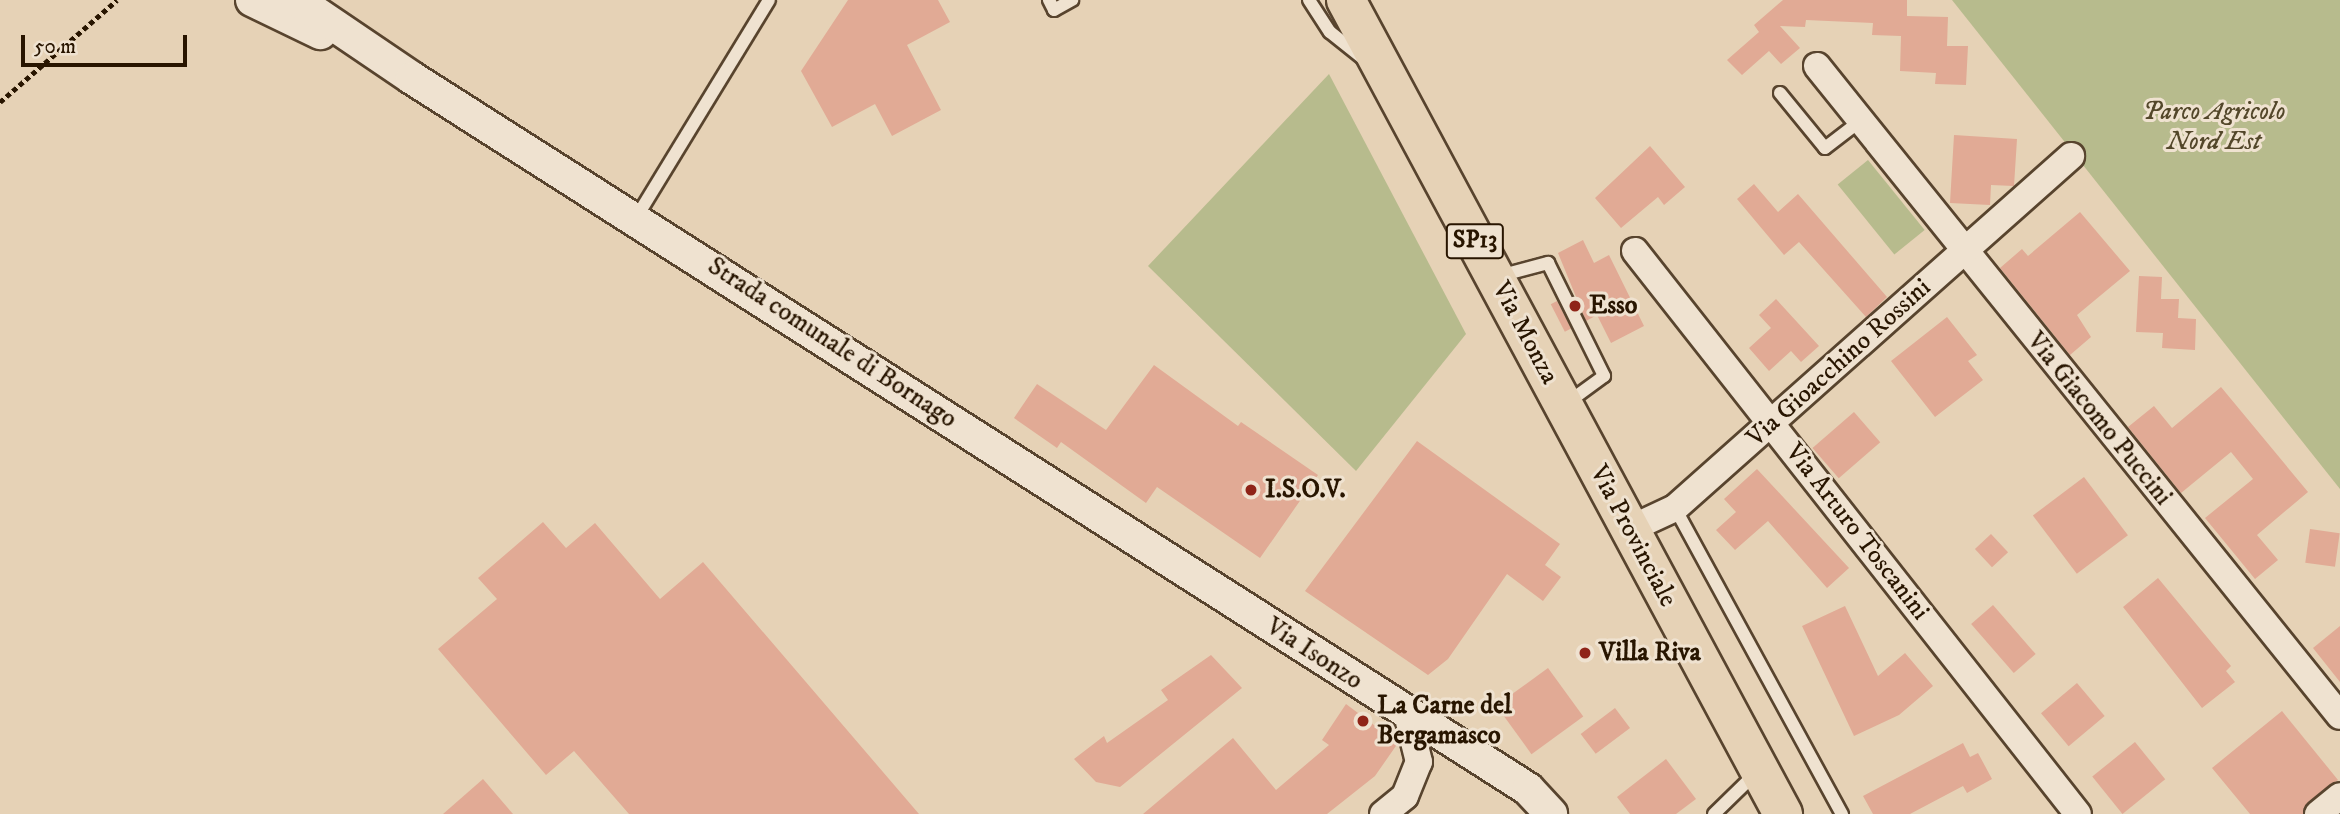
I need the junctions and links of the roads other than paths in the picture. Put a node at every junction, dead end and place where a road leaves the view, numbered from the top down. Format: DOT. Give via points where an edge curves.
graph roads {
  1 [pos="252,0"];
  2 [pos="297,0"];
  3 [pos="769,0"];
  4 [pos="1049,0"];
  5 [pos="1072,0"];
  6 [pos="1309,0"];
  7 [pos="1346,0"];
  8 [pos="1817,66"];
  9 [pos="1387,76"];
  10 [pos="412,78"];
  11 [pos="1780,93"];
  12 [pos="1860,121"];
  13 [pos="2071,156"];
  14 [pos="636,218"];
  15 [pos="1635,251"];
  16 [pos="1962,251"];
  17 [pos="1495,277"];
  18 [pos="1563,406"];
  19 [pos="1772,424"];
  20 [pos="1675,508"];
  21 [pos="1630,529"];
  22 [pos="1249,612"];
  23 [pos="1407,714"];
  24 [pos="2340,716"];
  25 [pos="1759,770"];
  26 [pos="2340,796"];
  27 [pos="1403,805"];
  28 [pos="1543,808"];
  29 [pos="1383,814"];
  30 [pos="1714,814"];
  31 [pos="1783,814"];
  32 [pos="1842,814"];
  33 [pos="2078,814"];
  34 [pos="2318,814"];
  1 -- 10 [label="street"];
  2 -- 10 [label="street"];
  3 -- 14 [label="lane"];
  4 -- 5 [label="lane" via="1054,10"];
  6 -- 9 [label="lane, Via Monza" via="1344,46"];
  7 -- 9 [label="main road, Via Monza / SP13"];
  8 -- 12 [label="street, Via Giacomo Puccini"];
  9 -- 17 [label="main road, Via Monza / SP13"];
  10 -- 14 [label="street, Strada comunale di Bornago"];
  11 -- 12 [label="lane" via="1825,148"];
  12 -- 16 [label="street, Via Giacomo Puccini"];
  13 -- 16 [label="street, Via Gioacchino Rossini"];
  14 -- 22 [label="street, Strada comunale di Bornago"];
  15 -- 19 [label="street, Via Arturo Toscanini"];
  16 -- 19 [label="street, Via Gioacchino Rossini"];
  16 -- 24 [label="street, Via Giacomo Puccini"];
  17 -- 18 [label="main road, Via Monza / SP13"];
  17 -- 18 [label="lane" via="1548,263 1605,376"];
  18 -- 21 [label="main road, Via Provinciale / SP13"];
  19 -- 20 [label="street, Via Gioacchino Rossini"];
  19 -- 33 [label="street, Via Arturo Toscanini"];
  20 -- 21 [label="street, Via Gioacchino Rossini"];
  20 -- 32 [label="lane"];
  21 -- 25 [label="main road, Via Provinciale / SP13"];
  22 -- 23 [label="street, Via Isonzo"];
  23 -- 27 [label="street" via="1419,762"];
  23 -- 28 [label="street, Via Isonzo"];
  25 -- 30 [label="lane"];
  25 -- 31 [label="main road, Via Provinciale / SP13"];
  26 -- 34 [label="street"];
  27 -- 29 [label="street"];
}
